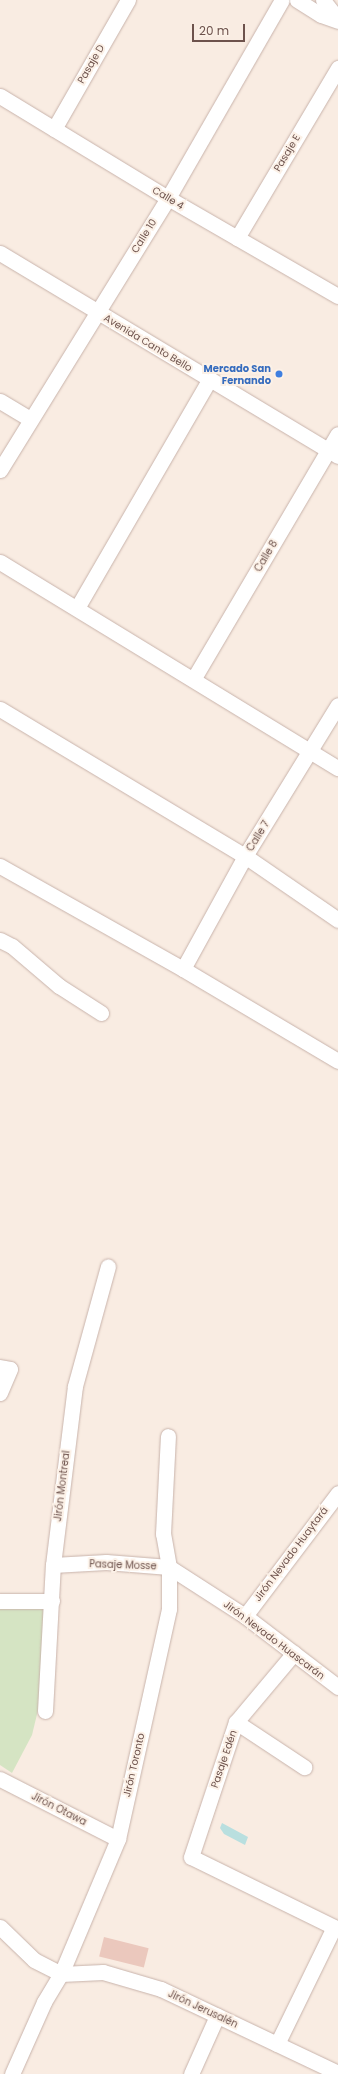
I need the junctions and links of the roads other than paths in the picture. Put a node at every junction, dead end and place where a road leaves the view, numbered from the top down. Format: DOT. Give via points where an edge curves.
graph roads {
  1 [pos="128,0"];
  2 [pos="282,0"];
  3 [pos="297,0"];
  4 [pos="323,0"];
  5 [pos="338,20"];
  6 [pos="338,68"];
  7 [pos="0,96"];
  8 [pos="54,129"];
  9 [pos="168,198"];
  10 [pos="237,238"];
  11 [pos="0,253"];
  12 [pos="338,296"];
  13 [pos="96,312"];
  14 [pos="210,379"];
  15 [pos="0,401"];
  16 [pos="30,419"];
  17 [pos="338,434"];
  18 [pos="333,453"];
  19 [pos="0,470"];
  20 [pos="0,562"];
  21 [pos="77,608"];
  22 [pos="194,678"];
  23 [pos="338,705"];
  24 [pos="0,709"];
  25 [pos="311,750"];
  26 [pos="338,768"];
  27 [pos="245,856"];
  28 [pos="0,866"];
  29 [pos="338,920"];
  30 [pos="0,940"];
  31 [pos="183,969"];
  32 [pos="101,1013"];
  33 [pos="338,1061"];
  34 [pos="108,1266"];
  35 [pos="0,1367"];
  36 [pos="0,1393"];
  37 [pos="168,1436"];
  38 [pos="338,1493"];
  39 [pos="53,1566"];
  40 [pos="169,1567"];
  41 [pos="52,1600"];
  42 [pos="0,1601"];
  43 [pos="245,1616"];
  44 [pos="294,1653"];
  45 [pos="338,1687"];
  46 [pos="45,1711"];
  47 [pos="236,1722"];
  48 [pos="304,1767"];
  49 [pos="0,1779"];
  50 [pos="118,1839"];
  51 [pos="0,1927"];
  52 [pos="61,1974"];
  53 [pos="217,2016"];
  54 [pos="277,2044"];
  55 [pos="328,2071"];
  56 [pos="12,2074"];
  57 [pos="191,2074"];
  1 -- 8 [label="street, Pasaje D"];
  2 -- 9 [label="street, Calle 10"];
  3 -- 5 [label="street" via="321,15"];
  4 -- 5 [label="street"];
  6 -- 10 [label="street, Pasaje E"];
  7 -- 8 [label="street, Calle 4"];
  8 -- 9 [label="street, Calle 4"];
  9 -- 10 [label="street, Calle 4"];
  9 -- 13 [label="street, Calle 10"];
  10 -- 12 [label="street, Calle 4"];
  11 -- 13 [label="street, Avenida Canto Bello"];
  13 -- 14 [label="street, Avenida Canto Bello"];
  13 -- 16 [label="street, Calle 10"];
  14 -- 18 [label="street, Avenida Canto Bello"];
  14 -- 21 [label="street"];
  15 -- 16 [label="street"];
  16 -- 19 [label="street, Calle 10"];
  17 -- 18 [label="street, Calle 8"];
  18 -- 22 [label="street, Calle 8"];
  20 -- 21 [label="street"];
  21 -- 22 [label="street"];
  22 -- 25 [label="street"];
  23 -- 25 [label="street, Calle 7"];
  24 -- 27 [label="street"];
  25 -- 26 [label="street"];
  25 -- 27 [label="street, Calle 7"];
  27 -- 29 [label="street"];
  27 -- 31 [label="street, Calle 7"];
  28 -- 31 [label="street"];
  30 -- 32 [label="street" via="12,946 59,986"];
  31 -- 33 [label="street"];
  34 -- 39 [label="street, Jirón Montreal" via="75,1386"];
  35 -- 36 [label="street" via="10,1369"];
  37 -- 40 [label="street, Jirón Toronto" via="163,1534"];
  38 -- 43 [label="street, Jirón Nevado Huaytará"];
  39 -- 40 [label="street, Pasaje Mosse" via="106,1562"];
  39 -- 41 [label="street, Jirón Montreal"];
  40 -- 43 [label="street, Jirón Nevado Huascarán"];
  40 -- 50 [label="street, Jirón Toronto" via="169,1609"];
  41 -- 42 [label="street"];
  41 -- 46 [label="street, Jirón Montreal"];
  43 -- 44 [label="street, Jirón Nevado Huascarán"];
  44 -- 45 [label="street, Jirón Nevado Huascarán"];
  44 -- 47 [label="street, Pasaje Edén"];
  47 -- 48 [label="street"];
  47 -- 54 [label="street, Pasaje Edén" via="191,1857 334,1927"];
  49 -- 50 [label="street, Jirón Otawa"];
  50 -- 52 [label="street, Jirón Toronto"];
  51 -- 52 [label="street" via="34,1960"];
  52 -- 53 [label="street, Jirón Jerusalén" via="103,1972 161,1989"];
  52 -- 56 [label="street, Jirón Toronto" via="44,2002"];
  53 -- 54 [label="street, Jirón Jerusalén"];
  53 -- 57 [label="street"];
  54 -- 55 [label="street, Jirón Jerusalén"];
}
